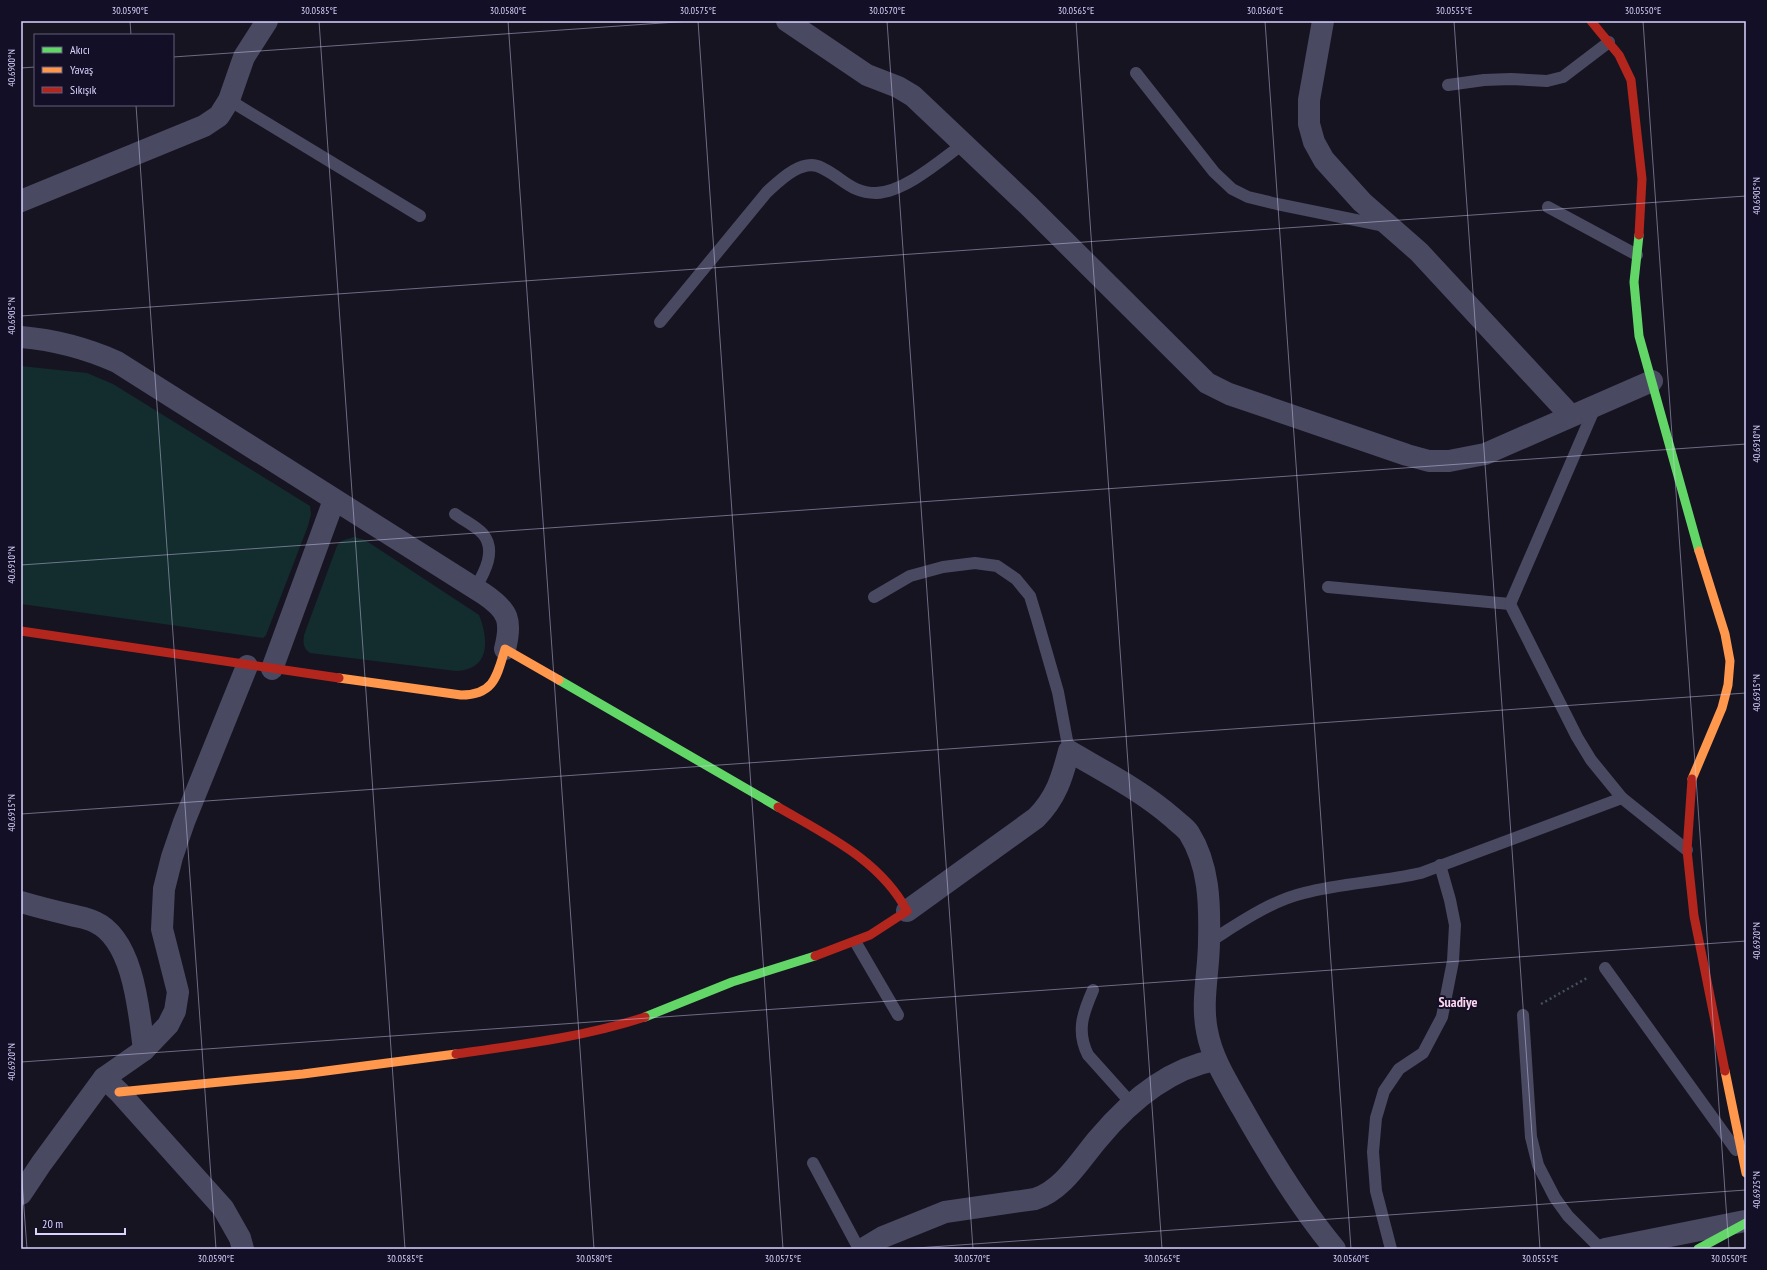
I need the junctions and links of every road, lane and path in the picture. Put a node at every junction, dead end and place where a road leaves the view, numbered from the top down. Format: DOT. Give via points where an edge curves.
graph roads {
  1 [pos="267,21"];
  2 [pos="787,21"];
  3 [pos="1324,21"];
  4 [pos="1591,21"];
  5 [pos="1609,42"];
  6 [pos="1136,73"];
  7 [pos="1448,85"];
  8 [pos="229,100"];
  9 [pos="963,144"];
  10 [pos="21,201"];
  11 [pos="1548,207"];
  12 [pos="420,216"];
  13 [pos="1390,227"];
  14 [pos="1637,255"];
  15 [pos="660,322"];
  16 [pos="21,337"];
  17 [pos="1652,381"];
  18 [pos="1597,404"];
  19 [pos="1571,416"];
  20 [pos="334,500"];
  21 [pos="455,514"];
  22 [pos="1328,587"];
  23 [pos="475,589"];
  24 [pos="874,597"];
  25 [pos="1510,604"];
  26 [pos="21,630"];
  27 [pos="505,649"];
  28 [pos="247,666"];
  29 [pos="272,669"];
  30 [pos="1069,751"];
  31 [pos="1622,798"];
  32 [pos="1687,850"];
  33 [pos="1440,865"];
  34 [pos="21,902"];
  35 [pos="907,911"];
  36 [pos="1210,942"];
  37 [pos="856,943"];
  38 [pos="1605,968"];
  39 [pos="1093,990"];
  40 [pos="898,1015"];
  41 [pos="1523,1015"];
  42 [pos="144,1050"];
  43 [pos="1215,1060"];
  44 [pos="111,1085"];
  45 [pos="1132,1104"];
  46 [pos="1743,1159"];
  47 [pos="813,1163"];
  48 [pos="1746,1173"];
  49 [pos="21,1194"];
  50 [pos="1746,1222"];
  51 [pos="243,1249"];
  52 [pos="859,1249"];
  53 [pos="863,1249"];
  54 [pos="1334,1249"];
  55 [pos="1391,1249"];
  56 [pos="1601,1249"];
  57 [pos="1605,1249"];
  58 [pos="1698,1249"];
  1 -- 8 [label="street" via="244,57"];
  2 -- 9 [label="street" via="867,75 913,96"];
  3 -- 13 [label="street" via="1309,100 1309,124 1314,142 1324,160"];
  4 -- 5 [label="street"];
  5 -- 7 [label="lane" via="1563,77 1547,82 1511,79"];
  5 -- 14 [label="street" via="1626,65 1631,80 1642,179"];
  6 -- 13 [label="lane" via="1214,172 1232,188 1248,197"];
  8 -- 10 [label="street" via="219,116 204,126"];
  8 -- 12 [label="lane"];
  9 -- 15 [label="lane" via="912,180 890,191 863,192 846,185 822,167 811,165 783,177 767,192"];
  9 -- 19 [label="street" via="1208,383 1229,394 1407,455 1429,460 1455,460 1485,454"];
  11 -- 14 [label="lane"];
  13 -- 19 [label="street" via="1418,252"];
  14 -- 17 [label="street" via="1634,282 1636,315 1639,336"];
  16 -- 20 [label="street" via="68,344 117,362"];
  17 -- 18 [label="street"];
  17 -- 32 [label="street" via="1709,587 1725,634 1730,661 1728,685 1722,708 1693,773"];
  18 -- 19 [label="street"];
  18 -- 25 [label="lane"];
  20 -- 23 [label="street"];
  20 -- 29 [label="street"];
  21 -- 23 [label="lane" via="482,534 488,543 486,568"];
  22 -- 25 [label="lane"];
  23 -- 27 [label="street" via="498,604 506,614 509,624"];
  24 -- 30 [label="lane" via="910,576 943,567 974,563 997,566 1016,579 1030,596 1038,619 1058,692"];
  25 -- 31 [label="lane" via="1577,737 1595,766"];
  26 -- 28 [label="street"];
  27 -- 29 [label="street" via="496,674 488,687 478,694 423,691"];
  27 -- 35 [label="street" via="825,834 875,868 900,895"];
  28 -- 29 [label="street"];
  28 -- 42 [label="street" via="172,857 164,888 162,929 178,992 175,1011 168,1025"];
  30 -- 35 [label="street" via="1053,798 1036,818"];
  30 -- 36 [label="street" via="1156,803 1188,831 1199,851 1206,876"];
  31 -- 32 [label="lane"];
  31 -- 33 [label="lane"];
  32 -- 46 [label="street" via="1694,916"];
  33 -- 36 [label="lane" via="1421,873 1390,880 1303,893 1271,906"];
  33 -- 55 [label="lane" via="1455,926 1453,961 1442,1017 1423,1053 1399,1069 1384,1090 1376,1118 1372,1152 1376,1191"];
  34 -- 42 [label="street" via="94,921 107,929 116,940 135,990"];
  35 -- 37 [label="street" via="893,923"];
  36 -- 43 [label="street" via="1205,1011 1207,1031"];
  37 -- 40 [label="lane"];
  37 -- 44 [label="street" via="729,983 656,1013 615,1026 511,1046 374,1067"];
  38 -- 41 [label="path"];
  38 -- 46 [label="lane"];
  39 -- 45 [label="lane" via="1083,1013 1081,1031 1084,1045 1088,1054"];
  41 -- 56 [label="lane" via="1531,1137 1538,1165 1555,1198 1568,1216"];
  42 -- 44 [label="street"];
  43 -- 45 [label="street" via="1198,1063 1178,1072"];
  43 -- 54 [label="street" via="1255,1131"];
  44 -- 49 [label="street" via="41,1164"];
  44 -- 51 [label="street" via="223,1208"];
  45 -- 53 [label="street" via="1118,1116 1061,1184 1048,1195 945,1212 883,1237"];
  46 -- 48 [label="street"];
  47 -- 52 [label="lane"];
  50 -- 57 [label="street"];
  50 -- 58 [label="street"];
}
